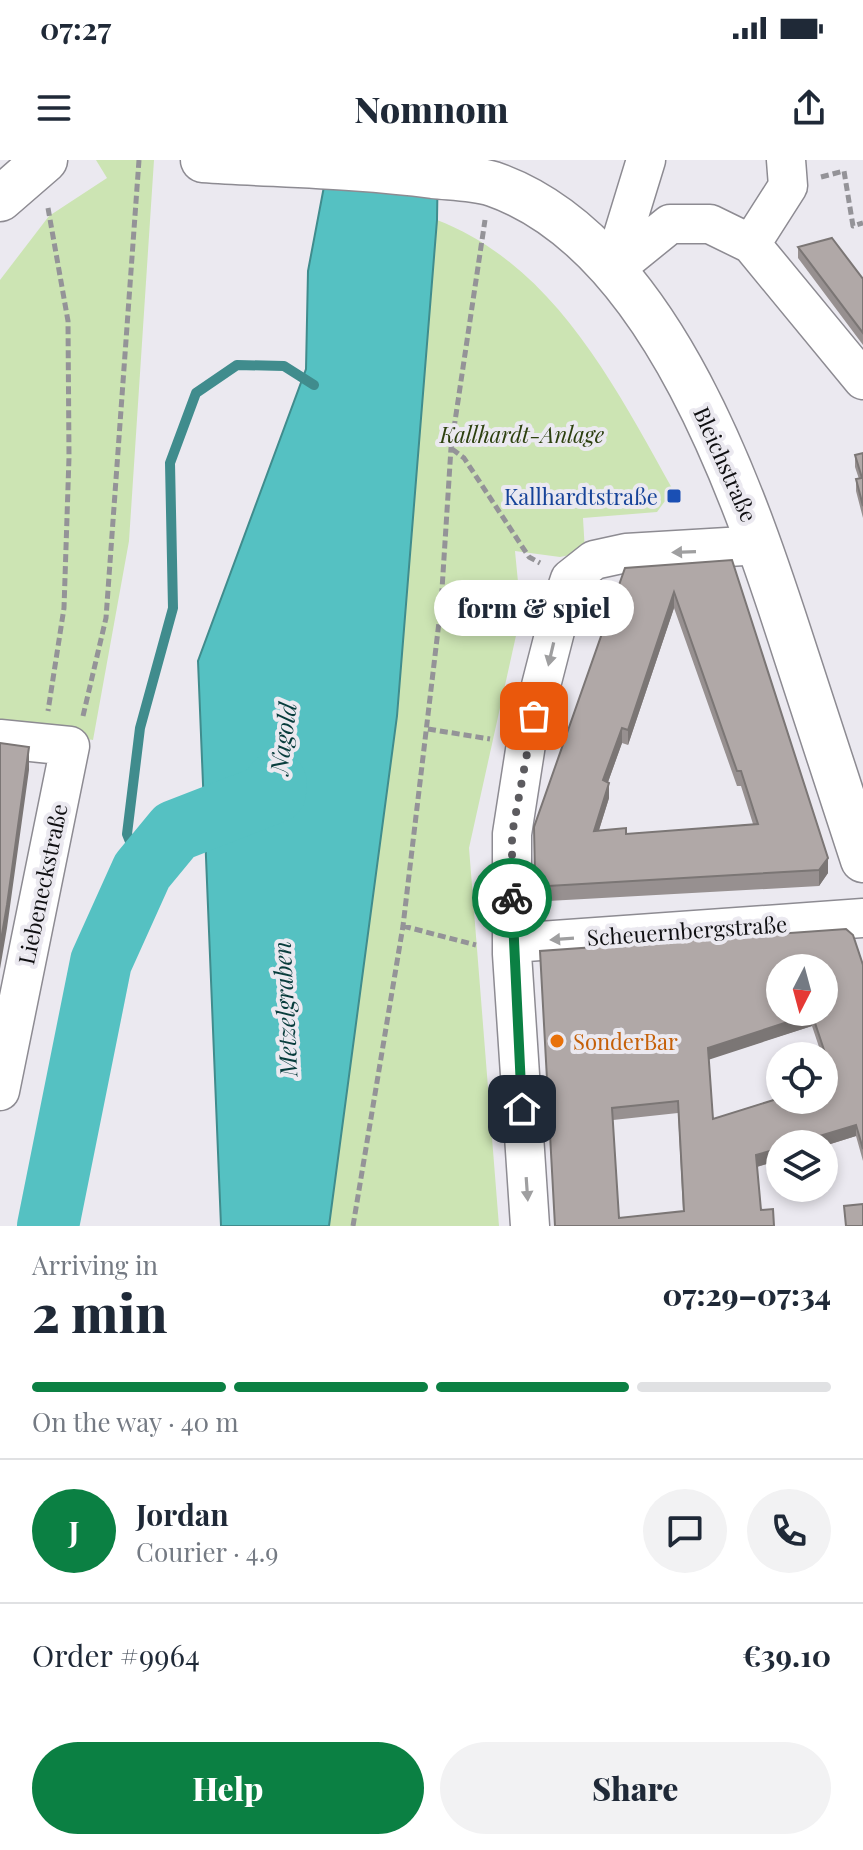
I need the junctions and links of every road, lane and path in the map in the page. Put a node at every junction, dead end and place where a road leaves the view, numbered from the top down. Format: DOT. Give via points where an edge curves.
graph roads {
  1 [pos="139,160"];
  2 [pos="203,160"];
  3 [pos="646,160"];
  4 [pos="43,162"];
  5 [pos="787,173"];
  6 [pos="469,181"];
  7 [pos="0,199"];
  8 [pos="863,223"];
  9 [pos="751,244"];
  10 [pos="612,271"];
  11 [pos="863,380"];
  12 [pos="451,448"];
  13 [pos="761,545"];
  14 [pos="570,579"];
  15 [pos="428,729"];
  16 [pos="0,739"];
  17 [pos="526,744"];
  18 [pos="57,745"];
  19 [pos="863,860"];
  20 [pos="863,918"];
  21 [pos="403,926"];
  22 [pos="512,948"];
  23 [pos="0,1091"];
  24 [pos="353,1226"];
  25 [pos="530,1226"];
  1 -- 18 [label="path" via="106,618 80,730"];
  2 -- 6 [label="street"];
  3 -- 10 [label="street"];
  4 -- 7 [label="street"];
  4 -- 18 [label="path" via="68,321"];
  5 -- 8 [label="path" via="844,171 853,226"];
  5 -- 9 [label="street"];
  6 -- 10 [label="street, Bleichstraße" via="550,212"];
  6 -- 12 [label="path"];
  9 -- 10 [label="street" via="710,224 670,224"];
  9 -- 11 [label="street"];
  10 -- 13 [label="street, Bleichstraße" via="663,337 691,386"];
  12 -- 14 [label="path" via="464,458 529,557"];
  12 -- 15 [label="path"];
  13 -- 14 [label="street, one-way" via="626,553 594,560"];
  13 -- 19 [label="street, Bleichstraße"];
  14 -- 17 [label="street, one-way"];
  15 -- 17 [label="path"];
  15 -- 21 [label="path"];
  16 -- 18 [label="street"];
  17 -- 22 [label="street" via="512,834"];
  18 -- 23 [label="street, Liebeneckstraße"];
  20 -- 22 [label="street, Scheuernbergstraße, one-way"];
  21 -- 22 [label="path"];
  21 -- 24 [label="path"];
  22 -- 25 [label="street, one-way"];
}
